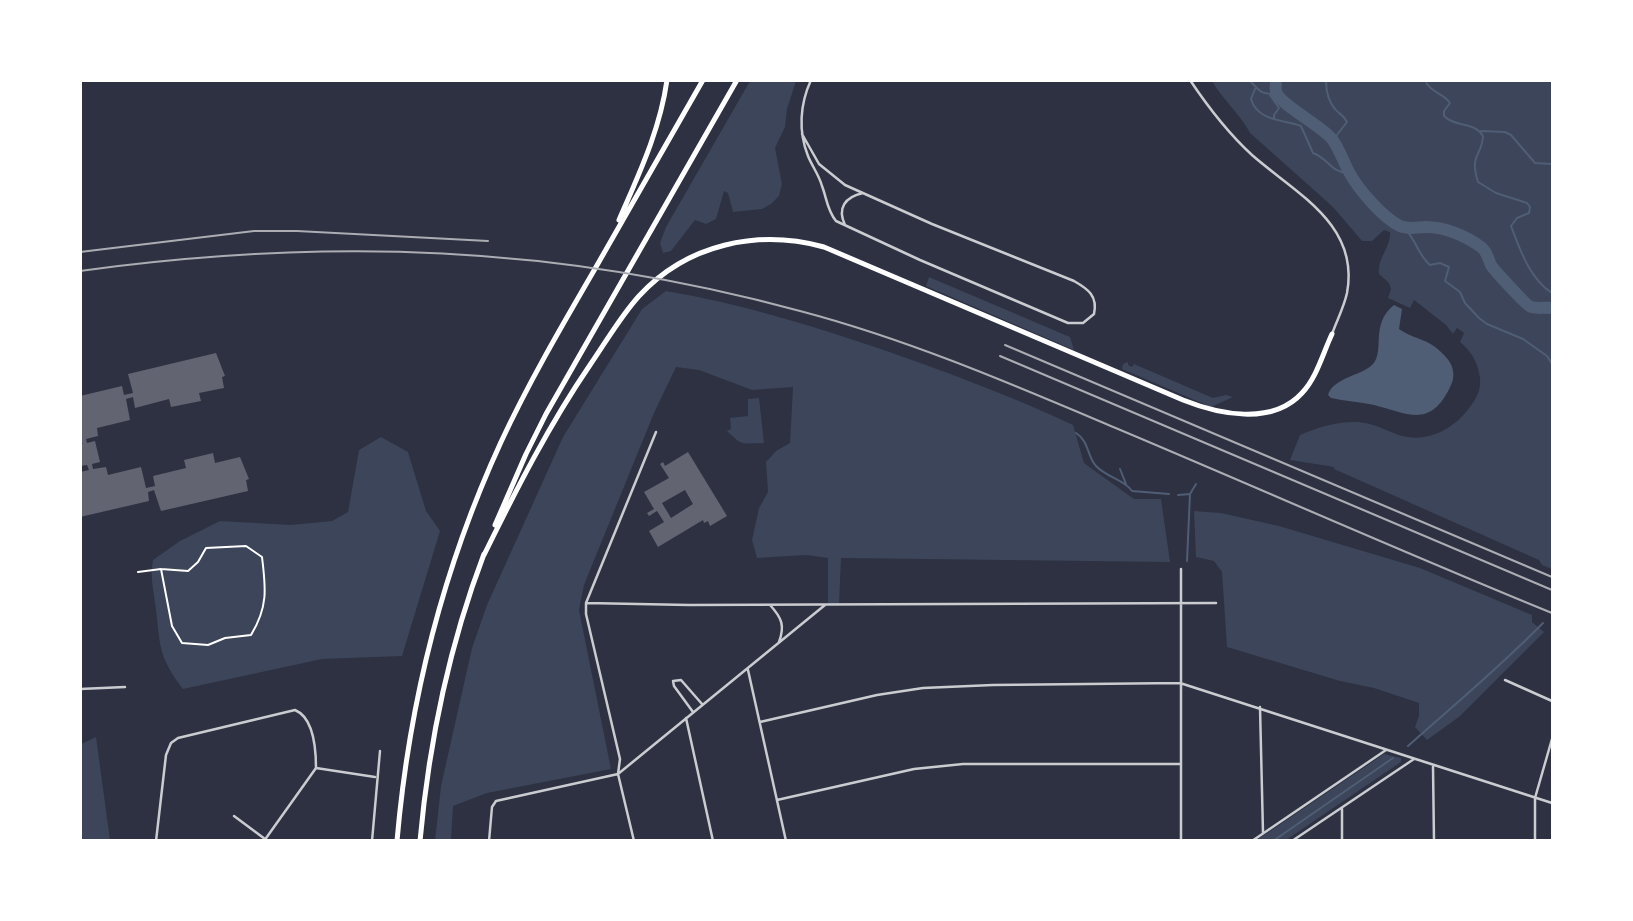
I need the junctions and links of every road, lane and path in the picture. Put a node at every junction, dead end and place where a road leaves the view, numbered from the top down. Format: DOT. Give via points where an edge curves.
graph roads {
  1 [pos="667,80"];
  2 [pos="702,80"];
  3 [pos="737,80"];
  4 [pos="811,80"];
  5 [pos="1190,80"];
  6 [pos="803,134"];
  7 [pos="863,193"];
  8 [pos="847,228"];
  9 [pos="608,246"];
  10 [pos="1332,334"];
  11 [pos="656,432"];
  12 [pos="484,555"];
  13 [pos="161,569"];
  14 [pos="1181,569"];
  15 [pos="138,572"];
  16 [pos="586,603"];
  17 [pos="1182,603"];
  18 [pos="1216,603"];
  19 [pos="825,604"];
  20 [pos="771,605"];
  21 [pos="779,643"];
  22 [pos="747,668"];
  23 [pos="1505,680"];
  24 [pos="1180,683"];
  25 [pos="125,687"];
  26 [pos="80,689"];
  27 [pos="1552,701"];
  28 [pos="702,704"];
  29 [pos="1260,707"];
  30 [pos="693,712"];
  31 [pos="685,718"];
  32 [pos="760,722"];
  33 [pos="1552,739"];
  34 [pos="1385,750"];
  35 [pos="380,751"];
  36 [pos="1414,759"];
  37 [pos="1180,764"];
  38 [pos="1433,765"];
  39 [pos="316,768"];
  40 [pos="618,774"];
  41 [pos="376,777"];
  42 [pos="1535,798"];
  43 [pos="777,800"];
  44 [pos="1552,803"];
  45 [pos="1342,807"];
  46 [pos="234,816"];
  47 [pos="1263,833"];
  48 [pos="264,840"];
  49 [pos="156,841"];
  50 [pos="372,841"];
  51 [pos="397,841"];
  52 [pos="420,841"];
  53 [pos="489,841"];
  54 [pos="634,841"];
  55 [pos="713,841"];
  56 [pos="786,841"];
  57 [pos="1181,841"];
  58 [pos="1252,841"];
  59 [pos="1292,841"];
  60 [pos="1342,841"];
  61 [pos="1434,841"];
  62 [pos="1535,841"];
  1 -- 9 [label="highway" via="657,131"];
  2 -- 9 [label="highway"];
  3 -- 12 [label="highway" via="526,454"];
  4 -- 6 [label="street" via="802,109"];
  5 -- 10 [label="street" via="1232,136 1317,208 1339,237 1348,280"];
  6 -- 7 [label="street" via="823,169"];
  6 -- 8 [label="street" via="829,212"];
  7 -- 8 [label="street" via="849,197 842,207"];
  7 -- 8 [label="street" via="1074,281 1091,292 1094,314 1083,323 1068,323"];
  9 -- 51 [label="highway" via="501,443 456,556 430,642 409,740"];
  10 -- 12 [label="highway" via="1302,393 1265,411 1217,412 824,247 757,239 729,243 695,255 639,296 555,419"];
  11 -- 16 [label="street"];
  12 -- 52 [label="highway" via="442,696"];
  13 -- 13 [label="path" via="172,626 182,643 208,645 251,635 267,593 262,557 246,546 206,548 188,571"];
  13 -- 15 [label="path"];
  14 -- 17 [label="street"];
  16 -- 20 [label="street"];
  16 -- 40 [label="street" via="620,760"];
  17 -- 18 [label="street"];
  17 -- 19 [label="street"];
  17 -- 24 [label="street"];
  19 -- 20 [label="street"];
  19 -- 21 [label="street"];
  20 -- 21 [label="street" via="783,630"];
  21 -- 22 [label="street"];
  22 -- 28 [label="street"];
  22 -- 32 [label="street"];
  23 -- 27 [label="street"];
  24 -- 29 [label="street"];
  24 -- 32 [label="street" via="923,688"];
  24 -- 37 [label="street"];
  25 -- 26 [label="street"];
  28 -- 30 [label="street"];
  28 -- 30 [label="street" via="681,680 673,681"];
  29 -- 34 [label="street"];
  29 -- 47 [label="street"];
  30 -- 31 [label="street"];
  31 -- 40 [label="street"];
  31 -- 55 [label="street"];
  32 -- 43 [label="street"];
  33 -- 42 [label="street"];
  34 -- 36 [label="street"];
  34 -- 47 [label="street"];
  35 -- 41 [label="street"];
  36 -- 38 [label="street"];
  36 -- 45 [label="street"];
  37 -- 43 [label="street" via="930,766"];
  37 -- 57 [label="street"];
  38 -- 42 [label="street"];
  38 -- 61 [label="street"];
  39 -- 41 [label="street"];
  39 -- 48 [label="street"];
  39 -- 49 [label="street" via="307,721 295,710 178,738 166,755"];
  40 -- 53 [label="street" via="496,801"];
  40 -- 54 [label="street"];
  41 -- 50 [label="street"];
  42 -- 44 [label="street"];
  42 -- 62 [label="street"];
  43 -- 56 [label="street"];
  45 -- 59 [label="street"];
  45 -- 60 [label="street"];
  46 -- 48 [label="street"];
  47 -- 58 [label="street"];
}
